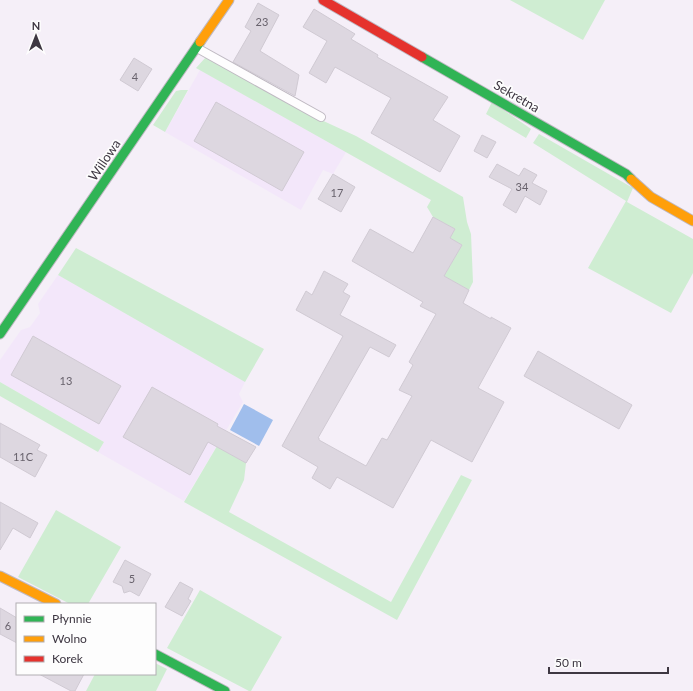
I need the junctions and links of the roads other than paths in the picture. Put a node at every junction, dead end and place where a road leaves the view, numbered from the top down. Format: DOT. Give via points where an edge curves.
graph roads {
  1 [pos="229,0"];
  2 [pos="323,0"];
  3 [pos="196,47"];
  4 [pos="321,117"];
  5 [pos="693,221"];
  6 [pos="0,334"];
  7 [pos="0,576"];
  8 [pos="54,603"];
  9 [pos="156,655"];
  10 [pos="225,691"];
  1 -- 3 [label="street, Willowa"];
  2 -- 5 [label="street, Sekretna" via="626,174 651,197"];
  3 -- 4 [label="lane"];
  3 -- 6 [label="street, Willowa"];
  7 -- 8 [label="street"];
  9 -- 10 [label="street"];
}
